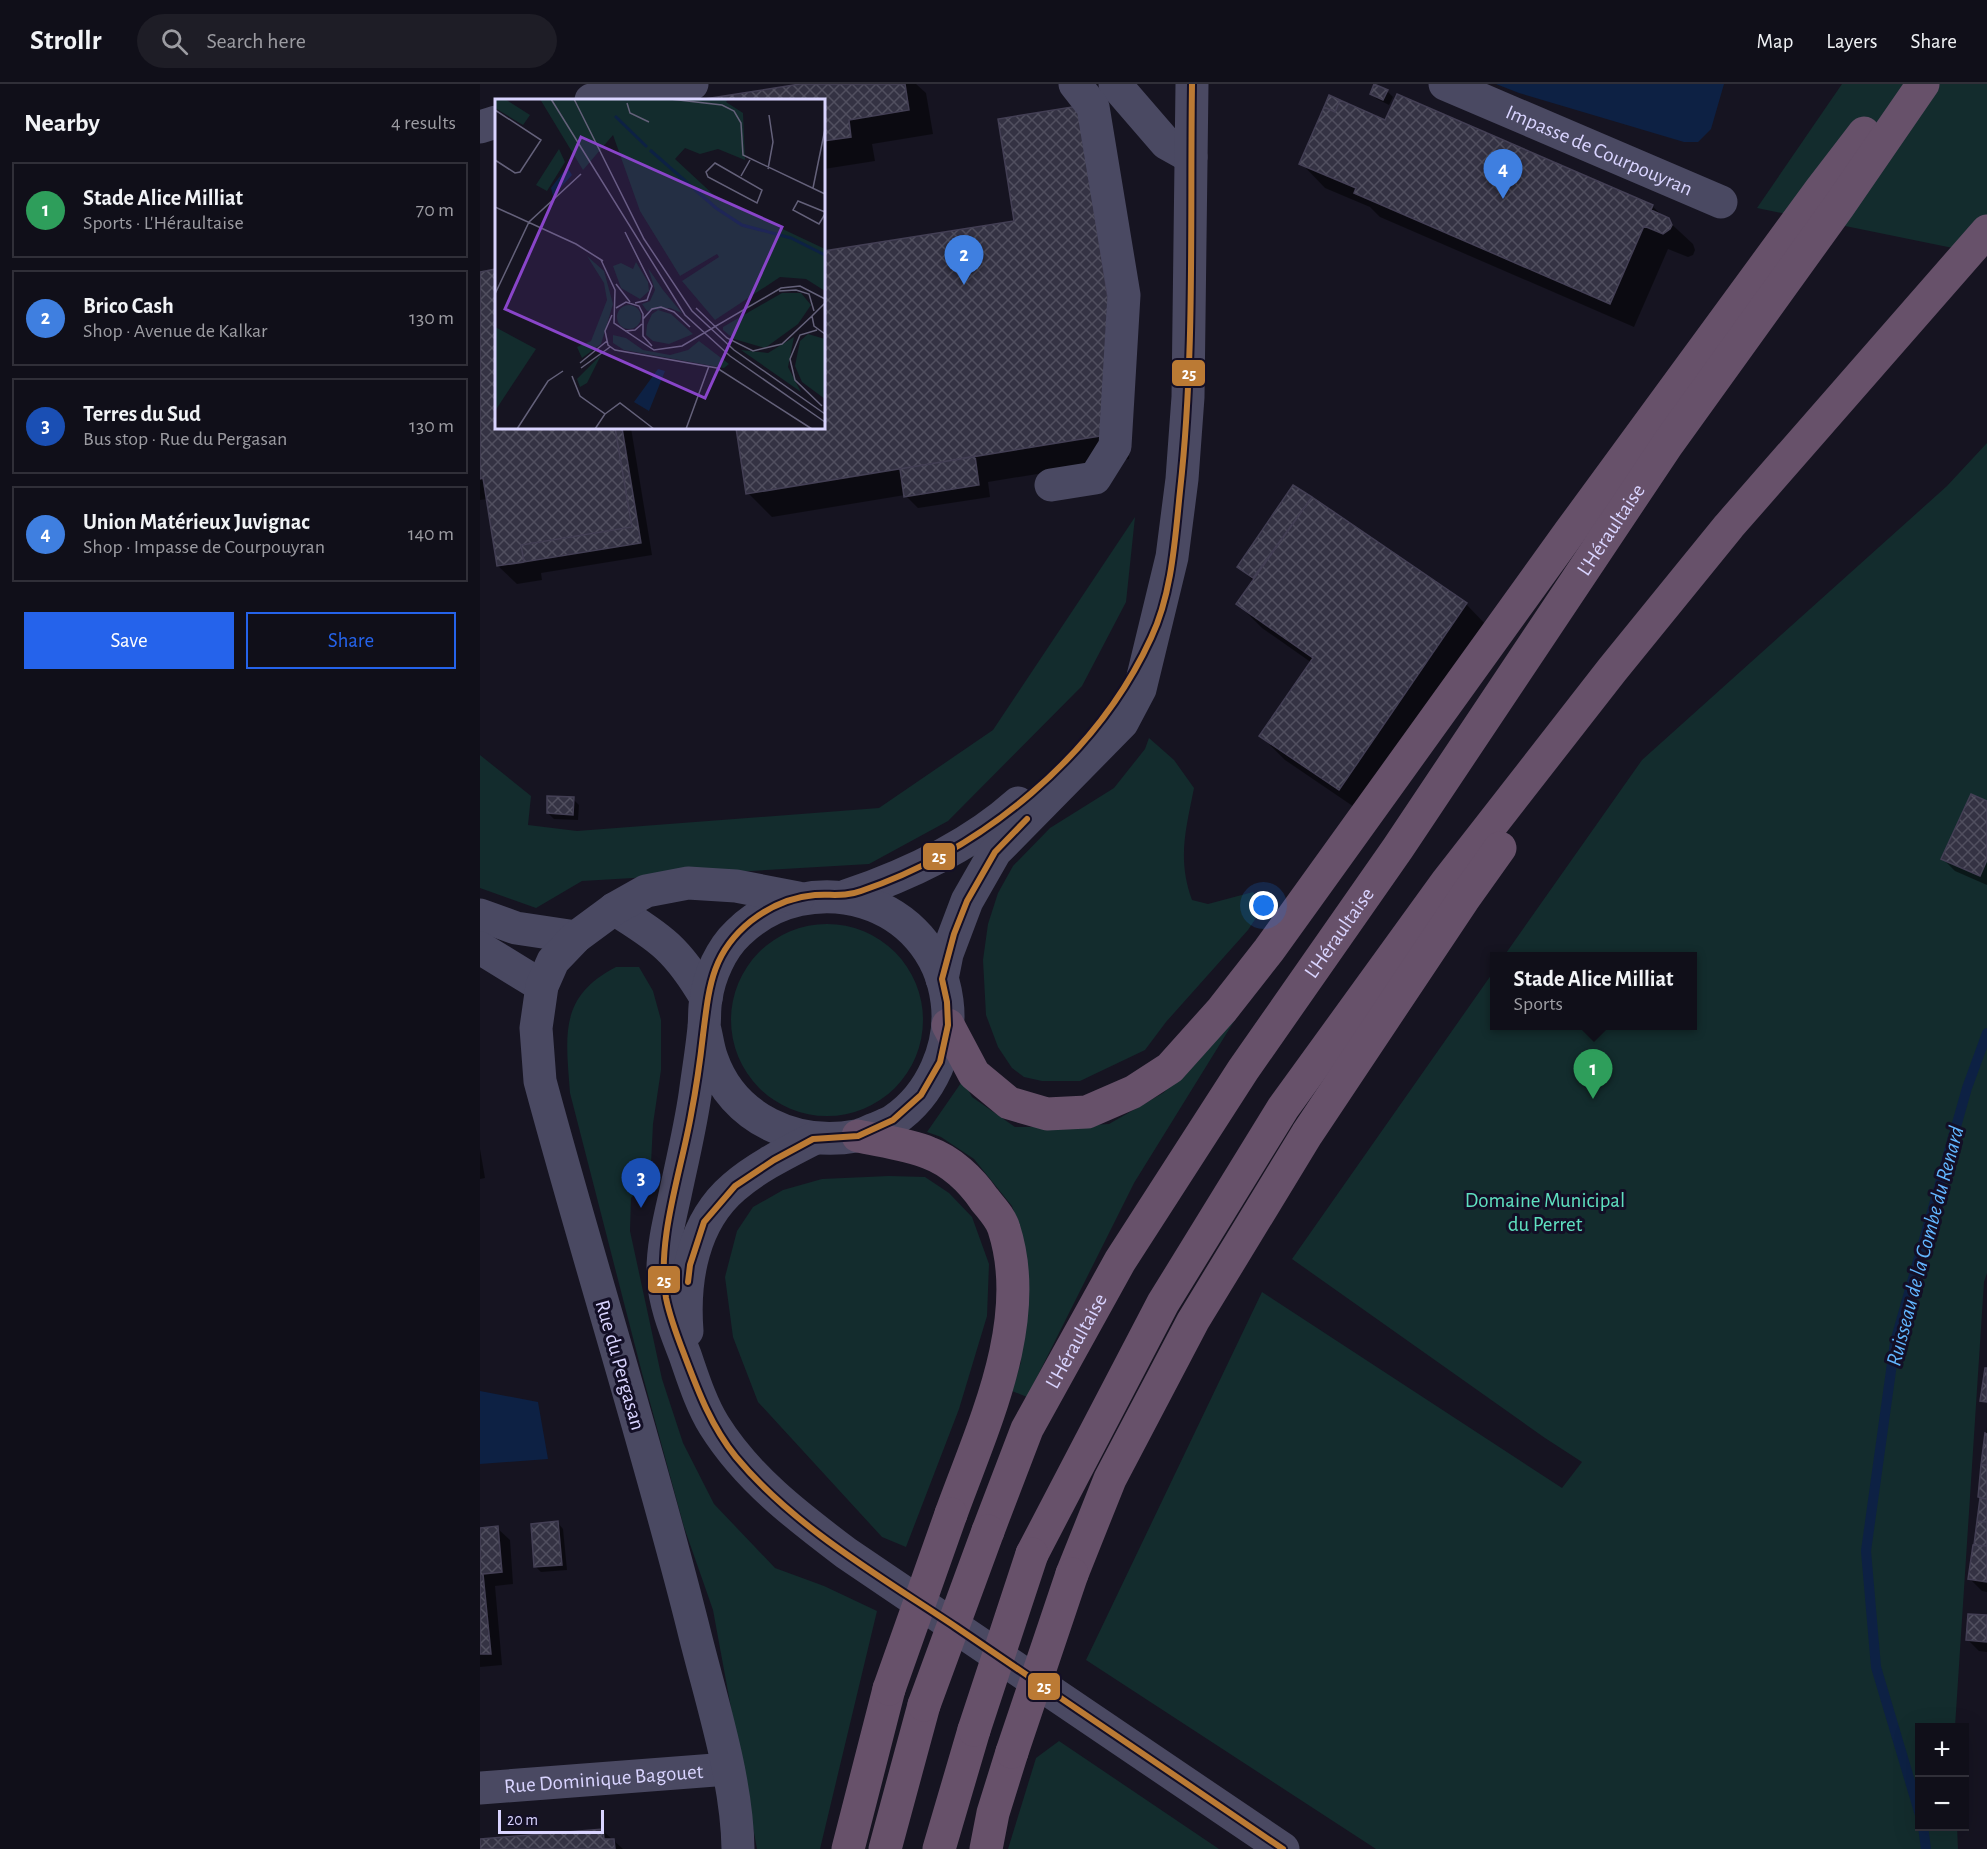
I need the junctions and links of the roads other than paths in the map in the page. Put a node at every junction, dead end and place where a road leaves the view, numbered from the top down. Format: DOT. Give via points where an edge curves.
graph roads {
  1 [pos="692,84"];
  2 [pos="1075,84"];
  3 [pos="1115,84"];
  4 [pos="1192,84"];
  5 [pos="1446,84"];
  6 [pos="1902,84"];
  7 [pos="1923,84"];
  8 [pos="597,99"];
  9 [pos="495,122"];
  10 [pos="480,127"];
  11 [pos="1191,157"];
  12 [pos="1721,202"];
  13 [pos="1987,231"];
  14 [pos="1051,485"];
  15 [pos="1729,526"];
  16 [pos="1153,635"];
  17 [pos="846,896"];
  18 [pos="798,898"];
  19 [pos="614,909"];
  20 [pos="480,915"];
  21 [pos="576,936"];
  22 [pos="480,948"];
  23 [pos="942,979"];
  24 [pos="542,986"];
  25 [pos="705,1012"];
  26 [pos="948,1025"];
  27 [pos="858,1136"];
  28 [pos="813,1139"];
  29 [pos="691,1372"];
  30 [pos="728,1769"];
  31 [pos="480,1788"];
  32 [pos="738,1849"];
  33 [pos="848,1849"];
  34 [pos="885,1849"];
  35 [pos="939,1849"];
  36 [pos="986,1849"];
  37 [pos="1283,1849"];
  1 -- 8 [label="street"];
  2 -- 14 [label="street" via="1093,107 1124,295 1116,434 1115,446 1095,478"];
  3 -- 11 [label="street" via="1166,143"];
  4 -- 11 [label="street"];
  5 -- 12 [label="street, Impasse de Courpouyran"];
  6 -- 26 [label="highway" via="1590,504 1269,950 1170,1068 1133,1092 1087,1112 1047,1114 1009,1103 974,1074"];
  7 -- 34 [label="highway, L'Héraultaise, bridge" via="1666,446 1398,848 1243,1070 1120,1261 1032,1419 924,1705"];
  9 -- 10 [label="street"];
  11 -- 16 [label="street" via="1184,455 1172,557"];
  13 -- 15 [label="highway"];
  15 -- 35 [label="highway, bridge" via="1446,883 1283,1108 1163,1303 1032,1554"];
  15 -- 36 [label="highway, bridge" via="1463,900 1307,1134 1182,1342 1110,1479 1072,1574 1012,1752"];
  16 -- 17 [label="street" via="1128,681 1090,735 1005,816 908,874"];
  16 -- 23 [label="street" via="1140,689 1122,723 995,852 967,901 950,944"];
  17 -- 18 [label="street"];
  17 -- 23 [label="street" via="878,906 906,924 928,949"];
  18 -- 19 [label="street, Rue du Pergasan" via="736,886 688,883 646,891"];
  18 -- 25 [label="street" via="765,912 736,934 716,964"];
  19 -- 21 [label="street, Rue du Pergasan"];
  19 -- 25 [label="street" via="646,927 671,948 689,969"];
  20 -- 21 [label="street" via="516,928"];
  21 -- 24 [label="street, Rue du Pergasan" via="553,961"];
  22 -- 24 [label="street"];
  23 -- 26 [label="street"];
  24 -- 30 [label="street, Rue du Pergasan" via="536,1028 540,1081 680,1574"];
  25 -- 28 [label="street" via="711,1059 725,1085 748,1111 778,1130"];
  25 -- 29 [label="street" via="663,1275 668,1312"];
  26 -- 27 [label="street" via="940,1062 921,1095 893,1120"];
  27 -- 28 [label="street"];
  27 -- 33 [label="highway, bridge" via="930,1153 958,1170 977,1188 1004,1227 1014,1275 1009,1335 996,1389 889,1689"];
  28 -- 29 [label="street" via="735,1186 704,1222 690,1265 686,1312"];
  29 -- 37 [label="street" via="713,1423 746,1467 787,1508 846,1553"];
  30 -- 31 [label="street, Rue Dominique Bagouet"];
  30 -- 32 [label="street, Rue du Pergasan"];
}
